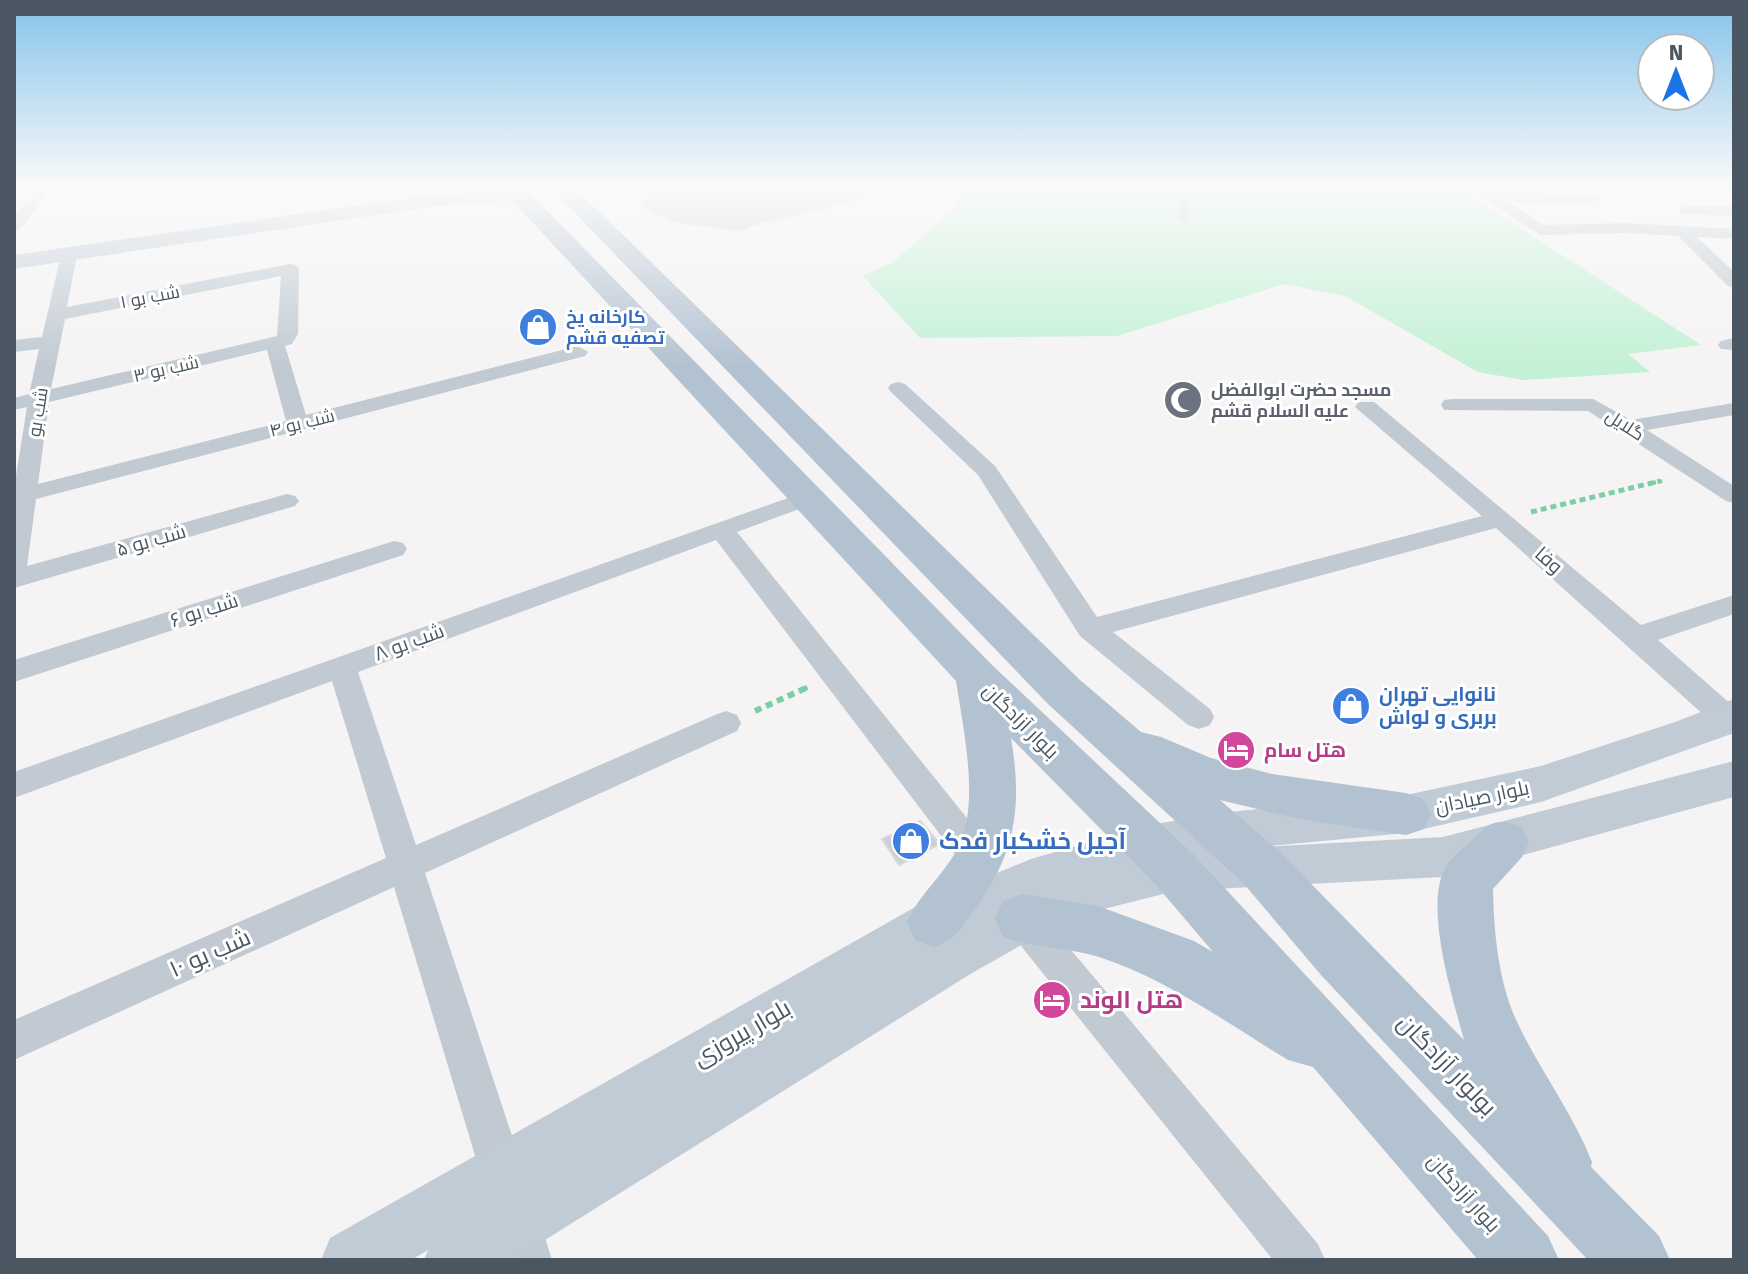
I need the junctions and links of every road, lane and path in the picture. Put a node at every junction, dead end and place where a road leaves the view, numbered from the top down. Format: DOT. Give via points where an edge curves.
graph roads {
  1 [pos="66,246"];
  2 [pos="126,246"];
  3 [pos="566,246"];
  4 [pos="620,246"];
  5 [pos="1698,246"];
  6 [pos="14,251"];
  7 [pos="69,255"];
  8 [pos="14,262"];
  9 [pos="1734,282"];
  10 [pos="57,315"];
  11 [pos="282,339"];
  12 [pos="51,342"];
  13 [pos="14,346"];
  14 [pos="578,352"];
  15 [pos="746,373"];
  16 [pos="699,387"];
  17 [pos="898,388"];
  18 [pos="39,398"];
  19 [pos="14,404"];
  20 [pos="1452,405"];
  21 [pos="1366,407"];
  22 [pos="1734,409"];
  23 [pos="298,424"];
  24 [pos="1628,427"];
  25 [pos="1698,473"];
  26 [pos="27,494"];
  27 [pos="1734,496"];
  28 [pos="805,499"];
  29 [pos="287,501"];
  30 [pos="1500,519"];
  31 [pos="721,529"];
  32 [pos="394,549"];
  33 [pos="14,569"];
  34 [pos="14,579"];
  35 [pos="1734,604"];
  36 [pos="1090,629"];
  37 [pos="1635,637"];
  38 [pos="342,666"];
  39 [pos="14,671"];
  40 [pos="834,676"];
  41 [pos="977,676"];
  42 [pos="1199,717"];
  43 [pos="1717,722"];
  44 [pos="726,723"];
  45 [pos="1111,735"];
  46 [pos="1734,770"];
  47 [pos="1734,779"];
  48 [pos="14,785"];
  49 [pos="1406,814"];
  50 [pos="1504,842"];
  51 [pos="1240,850"];
  52 [pos="1162,858"];
  53 [pos="979,859"];
  54 [pos="406,866"];
  55 [pos="1022,919"];
  56 [pos="934,922"];
  57 [pos="14,1040"];
  58 [pos="1343,1059"];
  59 [pos="1588,1212"];
  60 [pos="516,1217"];
  61 [pos="352,1260"];
  62 [pos="455,1260"];
  63 [pos="1302,1260"];
  64 [pos="1524,1260"];
  65 [pos="1635,1260"];
  1 -- 6 [label="main road"];
  2 -- 7 [label="main road"];
  3 -- 16 [label="main road, بلوار آزادگان"];
  4 -- 15 [label="main road"];
  5 -- 9 [label="street"];
  7 -- 8 [label="main road"];
  7 -- 10 [label="street, شب بو"];
  10 -- 11 [label="street, شب بو ۱" via="290,269"];
  10 -- 12 [label="street, شب بو"];
  11 -- 18 [label="street, شب بو ۳"];
  11 -- 23 [label="street"];
  12 -- 13 [label="street"];
  12 -- 18 [label="street, شب بو"];
  14 -- 23 [label="street, شب بو ۴"];
  15 -- 16 [label="main road"];
  15 -- 45 [label="main road"];
  16 -- 28 [label="main road, بلوار آزادگان"];
  17 -- 36 [label="street" via="987,471"];
  18 -- 19 [label="street, شب بو ۳"];
  18 -- 26 [label="street, شب بو"];
  20 -- 24 [label="street, گلایل" via="1593,405"];
  21 -- 30 [label="street, وفا"];
  22 -- 24 [label="street"];
  23 -- 26 [label="street, شب بو ۴"];
  24 -- 25 [label="street, گلایل"];
  25 -- 27 [label="street, گلایل"];
  25 -- 30 [label="path"];
  26 -- 33 [label="street, شب بو"];
  28 -- 31 [label="street, شب بو ۸"];
  28 -- 41 [label="main road, بلوار آزادگان"];
  29 -- 34 [label="street, شب بو ۵"];
  30 -- 36 [label="street"];
  30 -- 37 [label="street, وفا"];
  31 -- 38 [label="street, شب بو ۸"];
  31 -- 40 [label="street"];
  32 -- 39 [label="street, شب بو ۶"];
  35 -- 37 [label="street"];
  36 -- 42 [label="street"];
  37 -- 43 [label="street, وفا"];
  38 -- 48 [label="street, شب بو ۸"];
  38 -- 54 [label="street"];
  40 -- 44 [label="path"];
  40 -- 53 [label="street"];
  41 -- 52 [label="main road, بلوار آزادگان"];
  41 -- 53 [label="main road" via="993,767 990,818"];
  43 -- 46 [label="main road"];
  43 -- 49 [label="main road, بلوار صیادان" via="1541,784"];
  44 -- 54 [label="street, شب بو ۱۰"];
  45 -- 49 [label="main road" via="1196,773 1303,799"];
  45 -- 51 [label="main road"];
  47 -- 50 [label="main road"];
  49 -- 51 [label="main road, بلوار صیادان"];
  50 -- 51 [label="main road" via="1443,857"];
  50 -- 59 [label="main road" via="1466,881 1467,948 1494,1042"];
  51 -- 52 [label="main road"];
  51 -- 59 [label="main road, بولوار آزادگان"];
  52 -- 55 [label="main road, بلوار پیروزی"];
  52 -- 56 [label="main road, بلوار پیروزی" via="1048,874"];
  52 -- 58 [label="main road, بلوار آزادگان"];
  53 -- 56 [label="main road"];
  54 -- 57 [label="street, شب بو ۱۰"];
  54 -- 60 [label="street"];
  55 -- 58 [label="main road" via="1098,931 1174,960"];
  55 -- 60 [label="main road, بلوار پیروزی"];
  55 -- 63 [label="street"];
  56 -- 60 [label="main road, بلوار پیروزی"];
  58 -- 64 [label="main road, بلوار آزادگان"];
  59 -- 65 [label="main road, بولوار آزادگان"];
  60 -- 61 [label="main road, بلوار پیروزی"];
  60 -- 62 [label="main road, بلوار پیروزی"];
}
